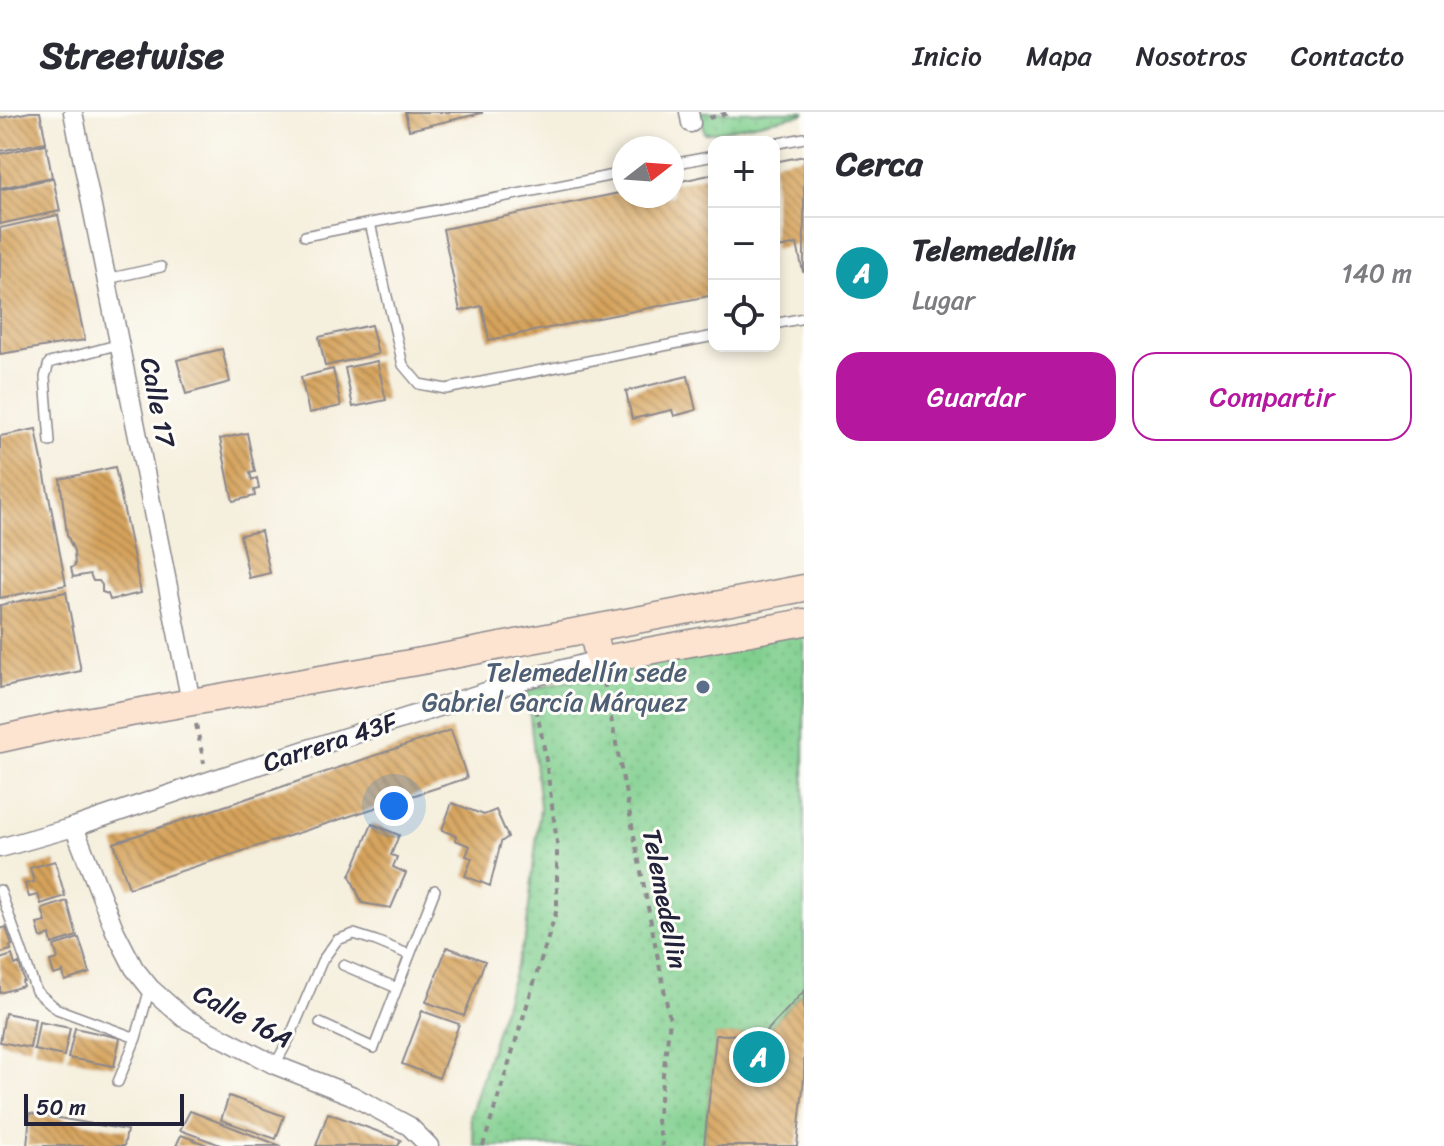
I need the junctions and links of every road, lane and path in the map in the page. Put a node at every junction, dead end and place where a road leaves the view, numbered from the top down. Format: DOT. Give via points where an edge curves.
graph roads {
  1 [pos="73,112"];
  2 [pos="804,138"];
  3 [pos="780,143"];
  4 [pos="708,157"];
  5 [pos="684,162"];
  6 [pos="612,175"];
  7 [pos="370,223"];
  8 [pos="305,236"];
  9 [pos="161,267"];
  10 [pos="107,279"];
  11 [pos="804,318"];
  12 [pos="780,323"];
  13 [pos="708,337"];
  14 [pos="120,344"];
  15 [pos="50,442"];
  16 [pos="804,588"];
  17 [pos="804,622"];
  18 [pos="592,629"];
  19 [pos="599,660"];
  20 [pos="534,695"];
  21 [pos="191,702"];
  22 [pos="0,739"];
  23 [pos="209,781"];
  24 [pos="74,827"];
  25 [pos="0,848"];
  26 [pos="0,890"];
  27 [pos="435,890"];
  28 [pos="410,955"];
  29 [pos="343,965"];
  30 [pos="150,988"];
  31 [pos="397,988"];
  32 [pos="320,1023"];
  33 [pos="136,1038"];
  34 [pos="275,1065"];
  35 [pos="118,1082"];
  36 [pos="429,1146"];
  37 [pos="483,1146"];
  38 [pos="663,1146"];
  1 -- 10 [label="street, Calle 17"];
  2 -- 3 [label="lane"];
  4 -- 5 [label="lane"];
  6 -- 7 [label="lane"];
  7 -- 8 [label="lane"];
  7 -- 13 [label="lane" via="403,365 419,384 446,389"];
  9 -- 10 [label="lane"];
  10 -- 14 [label="street, Calle 17"];
  11 -- 12 [label="lane"];
  14 -- 15 [label="lane" via="49,363 45,377"];
  14 -- 21 [label="street, Calle 17"];
  16 -- 18 [label="street, Carrera 43F"];
  17 -- 19 [label="street, Carrera 43F"];
  18 -- 19 [label="street"];
  18 -- 21 [label="street, Carrera 43F"];
  19 -- 23 [label="street, Carrera 43F"];
  19 -- 38 [label="path, Telemedellin" via="670,1020 657,1121"];
  20 -- 37 [label="path" via="557,843 557,909"];
  21 -- 22 [label="street, Carrera 43F"];
  21 -- 23 [label="path"];
  23 -- 24 [label="street, Carrera 43F"];
  24 -- 25 [label="street, Carrera 43F"];
  24 -- 30 [label="street, Calle 16A" via="115,931"];
  26 -- 33 [label="lane" via="36,991 57,1009"];
  27 -- 28 [label="lane"];
  28 -- 31 [label="lane"];
  28 -- 34 [label="lane" via="354,934 337,940 322,961"];
  29 -- 31 [label="lane"];
  30 -- 33 [label="lane"];
  30 -- 34 [label="street, Calle 16A" via="184,1018"];
  31 -- 32 [label="lane" via="374,1048"];
  33 -- 35 [label="lane"];
  34 -- 36 [label="street, Calle 16A" via="363,1101 409,1126"];
}
